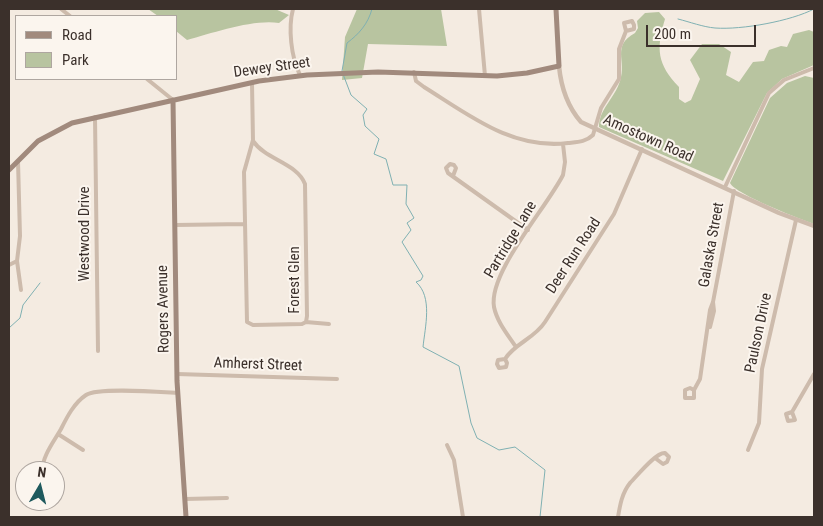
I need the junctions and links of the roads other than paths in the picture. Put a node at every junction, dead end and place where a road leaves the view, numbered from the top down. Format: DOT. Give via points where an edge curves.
graph roads {
  1 [pos="293,9"];
  2 [pos="479,9"];
  3 [pos="556,9"];
  4 [pos="626,31"];
  5 [pos="559,66"];
  6 [pos="814,68"];
  7 [pos="414,72"];
  8 [pos="300,75"];
  9 [pos="485,76"];
  10 [pos="148,80"];
  11 [pos="252,83"];
  12 [pos="173,100"];
  13 [pos="95,117"];
  14 [pos="595,129"];
  15 [pos="253,140"];
  16 [pos="563,144"];
  17 [pos="642,150"];
  18 [pos="18,160"];
  19 [pos="9,170"];
  20 [pos="453,176"];
  21 [pos="725,186"];
  22 [pos="734,191"];
  23 [pos="796,220"];
  24 [pos="245,224"];
  25 [pos="175,226"];
  26 [pos="814,226"];
  27 [pos="528,230"];
  28 [pos="17,261"];
  29 [pos="9,265"];
  30 [pos="21,290"];
  31 [pos="306,322"];
  32 [pos="329,324"];
  33 [pos="516,347"];
  34 [pos="98,351"];
  35 [pos="505,359"];
  36 [pos="177,374"];
  37 [pos="814,374"];
  38 [pos="337,379"];
  39 [pos="694,390"];
  40 [pos="178,393"];
  41 [pos="792,412"];
  42 [pos="58,434"];
  43 [pos="447,445"];
  44 [pos="83,450"];
  45 [pos="748,450"];
  46 [pos="654,458"];
  47 [pos="44,461"];
  48 [pos="227,498"];
  49 [pos="185,499"];
  50 [pos="186,517"];
  51 [pos="463,517"];
  52 [pos="618,517"];
  1 -- 8 [label="street" via="291,35"];
  2 -- 9 [label="street"];
  3 -- 5 [label="main road, Amostown Road"];
  4 -- 14 [label="street" via="618,49 619,79 602,108"];
  5 -- 9 [label="main road, Dewey Street" via="520,74"];
  5 -- 14 [label="street, Amostown Road" via="562,86 572,111 581,122"];
  6 -- 21 [label="street" via="780,83 770,93"];
  7 -- 8 [label="main road, Dewey Street"];
  7 -- 9 [label="main road, Dewey Street"];
  7 -- 16 [label="street" via="416,80 424,87 507,136 537,144"];
  8 -- 11 [label="main road, Dewey Street"];
  10 -- 12 [label="street"];
  11 -- 12 [label="main road, Dewey Street"];
  11 -- 15 [label="street, Forest Glen"];
  12 -- 13 [label="main road, Dewey Street"];
  12 -- 25 [label="main road, Rogers Avenue"];
  13 -- 18 [label="main road, Dewey Street" via="52,132"];
  13 -- 34 [label="street, Westwood Drive"];
  14 -- 16 [label="street" via="588,139"];
  14 -- 17 [label="street, Amostown Road"];
  15 -- 24 [label="street, Forest Glen" via="244,172"];
  15 -- 31 [label="street, Forest Glen" via="263,152 295,171 305,184"];
  16 -- 27 [label="street, Partridge Lane" via="563,175"];
  17 -- 21 [label="street, Amostown Road"];
  17 -- 33 [label="street, Deer Run Road" via="614,214 542,326 532,338"];
  18 -- 19 [label="main road, Dewey Street"];
  18 -- 28 [label="street" via="20,236"];
  20 -- 27 [label="street"];
  21 -- 22 [label="street, Amostown Road"];
  22 -- 23 [label="street, Amostown Road"];
  22 -- 39 [label="street, Galaska Street" via="714,311 700,379"];
  23 -- 26 [label="street, Amostown Road"];
  23 -- 45 [label="street, Paulson Drive" via="762,369 759,423"];
  24 -- 25 [label="street"];
  24 -- 31 [label="street, Forest Glen" via="247,323 262,326"];
  25 -- 36 [label="main road, Rogers Avenue"];
  27 -- 33 [label="street, Partridge Lane" via="502,272 494,294 497,316"];
  28 -- 29 [label="street"];
  28 -- 30 [label="street"];
  31 -- 32 [label="street"];
  33 -- 35 [label="street, Deer Run Road"];
  36 -- 38 [label="street, Amherst Street"];
  36 -- 40 [label="main road, Rogers Avenue"];
  37 -- 41 [label="street"];
  40 -- 42 [label="street" via="89,393 76,404"];
  40 -- 49 [label="main road, Rogers Avenue"];
  42 -- 44 [label="street"];
  42 -- 47 [label="street"];
  43 -- 51 [label="street" via="454,460"];
  46 -- 52 [label="street" via="626,489"];
  48 -- 49 [label="street"];
  49 -- 50 [label="main road, Rogers Avenue"];
}
